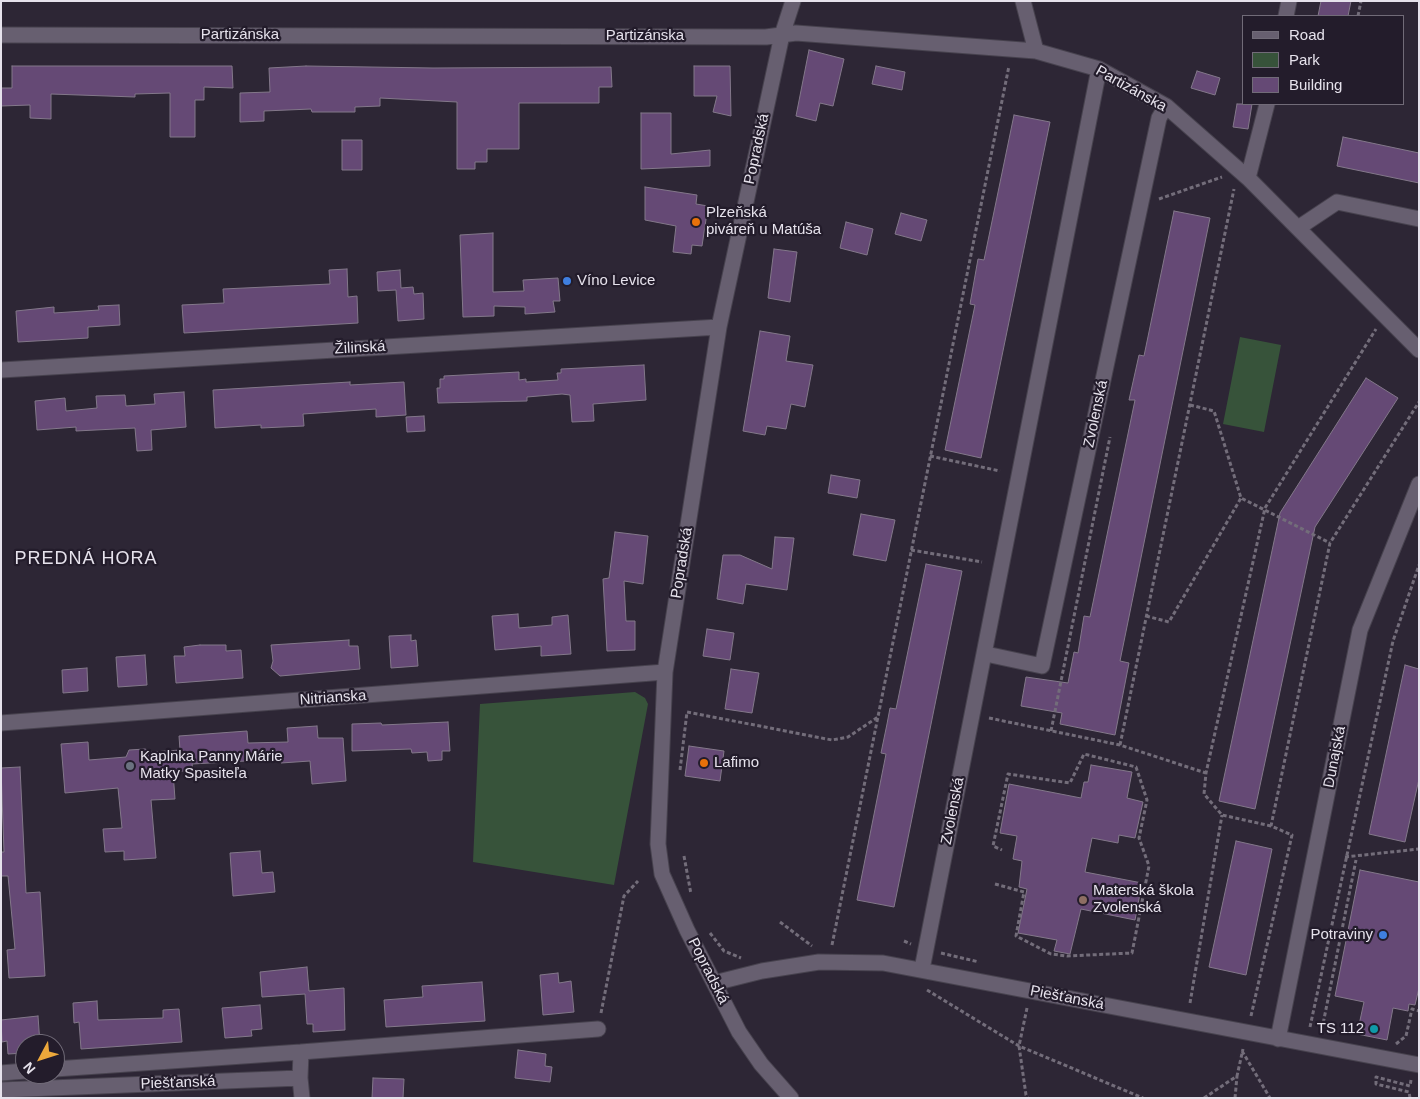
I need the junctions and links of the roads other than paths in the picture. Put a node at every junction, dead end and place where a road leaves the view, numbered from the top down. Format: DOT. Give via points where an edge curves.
graph roads {
  1 [pos="792,1"];
  2 [pos="1023,1"];
  3 [pos="1289,1"];
  4 [pos="1286,15"];
  5 [pos="1,35"];
  6 [pos="782,35"];
  7 [pos="1036,51"];
  8 [pos="1099,69"];
  9 [pos="1267,105"];
  10 [pos="1166,106"];
  11 [pos="1248,178"];
  12 [pos="1419,219"];
  13 [pos="1298,228"];
  14 [pos="719,327"];
  15 [pos="1419,350"];
  16 [pos="1,370"];
  17 [pos="1419,484"];
  18 [pos="986,654"];
  19 [pos="665,672"];
  20 [pos="1,723"];
  21 [pos="922,969"];
  22 [pos="714,983"];
  23 [pos="598,1029"];
  24 [pos="1278,1039"];
  25 [pos="301,1052"];
  26 [pos="1416,1064"];
  27 [pos="65,1068"];
  28 [pos="15,1072"];
  29 [pos="1,1073"];
  30 [pos="300,1078"];
  31 [pos="1,1090"];
  32 [pos="302,1098"];
  33 [pos="791,1098"];
  1 -- 6 [label="street, Popradská"];
  2 -- 7 [label="street"];
  3 -- 4 [label="street"];
  5 -- 6 [label="street, Partizánska"];
  6 -- 7 [label="street, Partizánska" via="796,33"];
  6 -- 14 [label="street, Popradská"];
  7 -- 8 [label="street, Partizánska"];
  8 -- 10 [label="street, Partizánska"];
  8 -- 18 [label="street, Zvolenská"];
  9 -- 11 [label="street"];
  10 -- 11 [label="street, Partizánska"];
  10 -- 18 [label="street, Zvolenská" via="1159,118 1042,666"];
  11 -- 13 [label="street, Partizánska"];
  12 -- 13 [label="street" via="1337,202"];
  13 -- 15 [label="street, Partizánska"];
  14 -- 16 [label="street, Žilinská"];
  14 -- 19 [label="street, Popradská"];
  17 -- 24 [label="street, Dunajská" via="1360,630"];
  18 -- 21 [label="street, Zvolenská"];
  19 -- 20 [label="street, Nitrianska"];
  19 -- 22 [label="street, Popradská" via="658,844 662,874"];
  21 -- 22 [label="street, Piešťanská" via="883,963 819,962"];
  21 -- 24 [label="street, Piešťanská"];
  22 -- 33 [label="street, Popradská" via="739,1032 761,1064"];
  23 -- 25 [label="street, Piešťanská"];
  24 -- 26 [label="street, Piešťanská"];
  25 -- 27 [label="street, Piešťanská"];
  25 -- 30 [label="street"];
  28 -- 29 [label="street"];
  30 -- 31 [label="street, Piešťanská"];
  30 -- 32 [label="street"];
}
